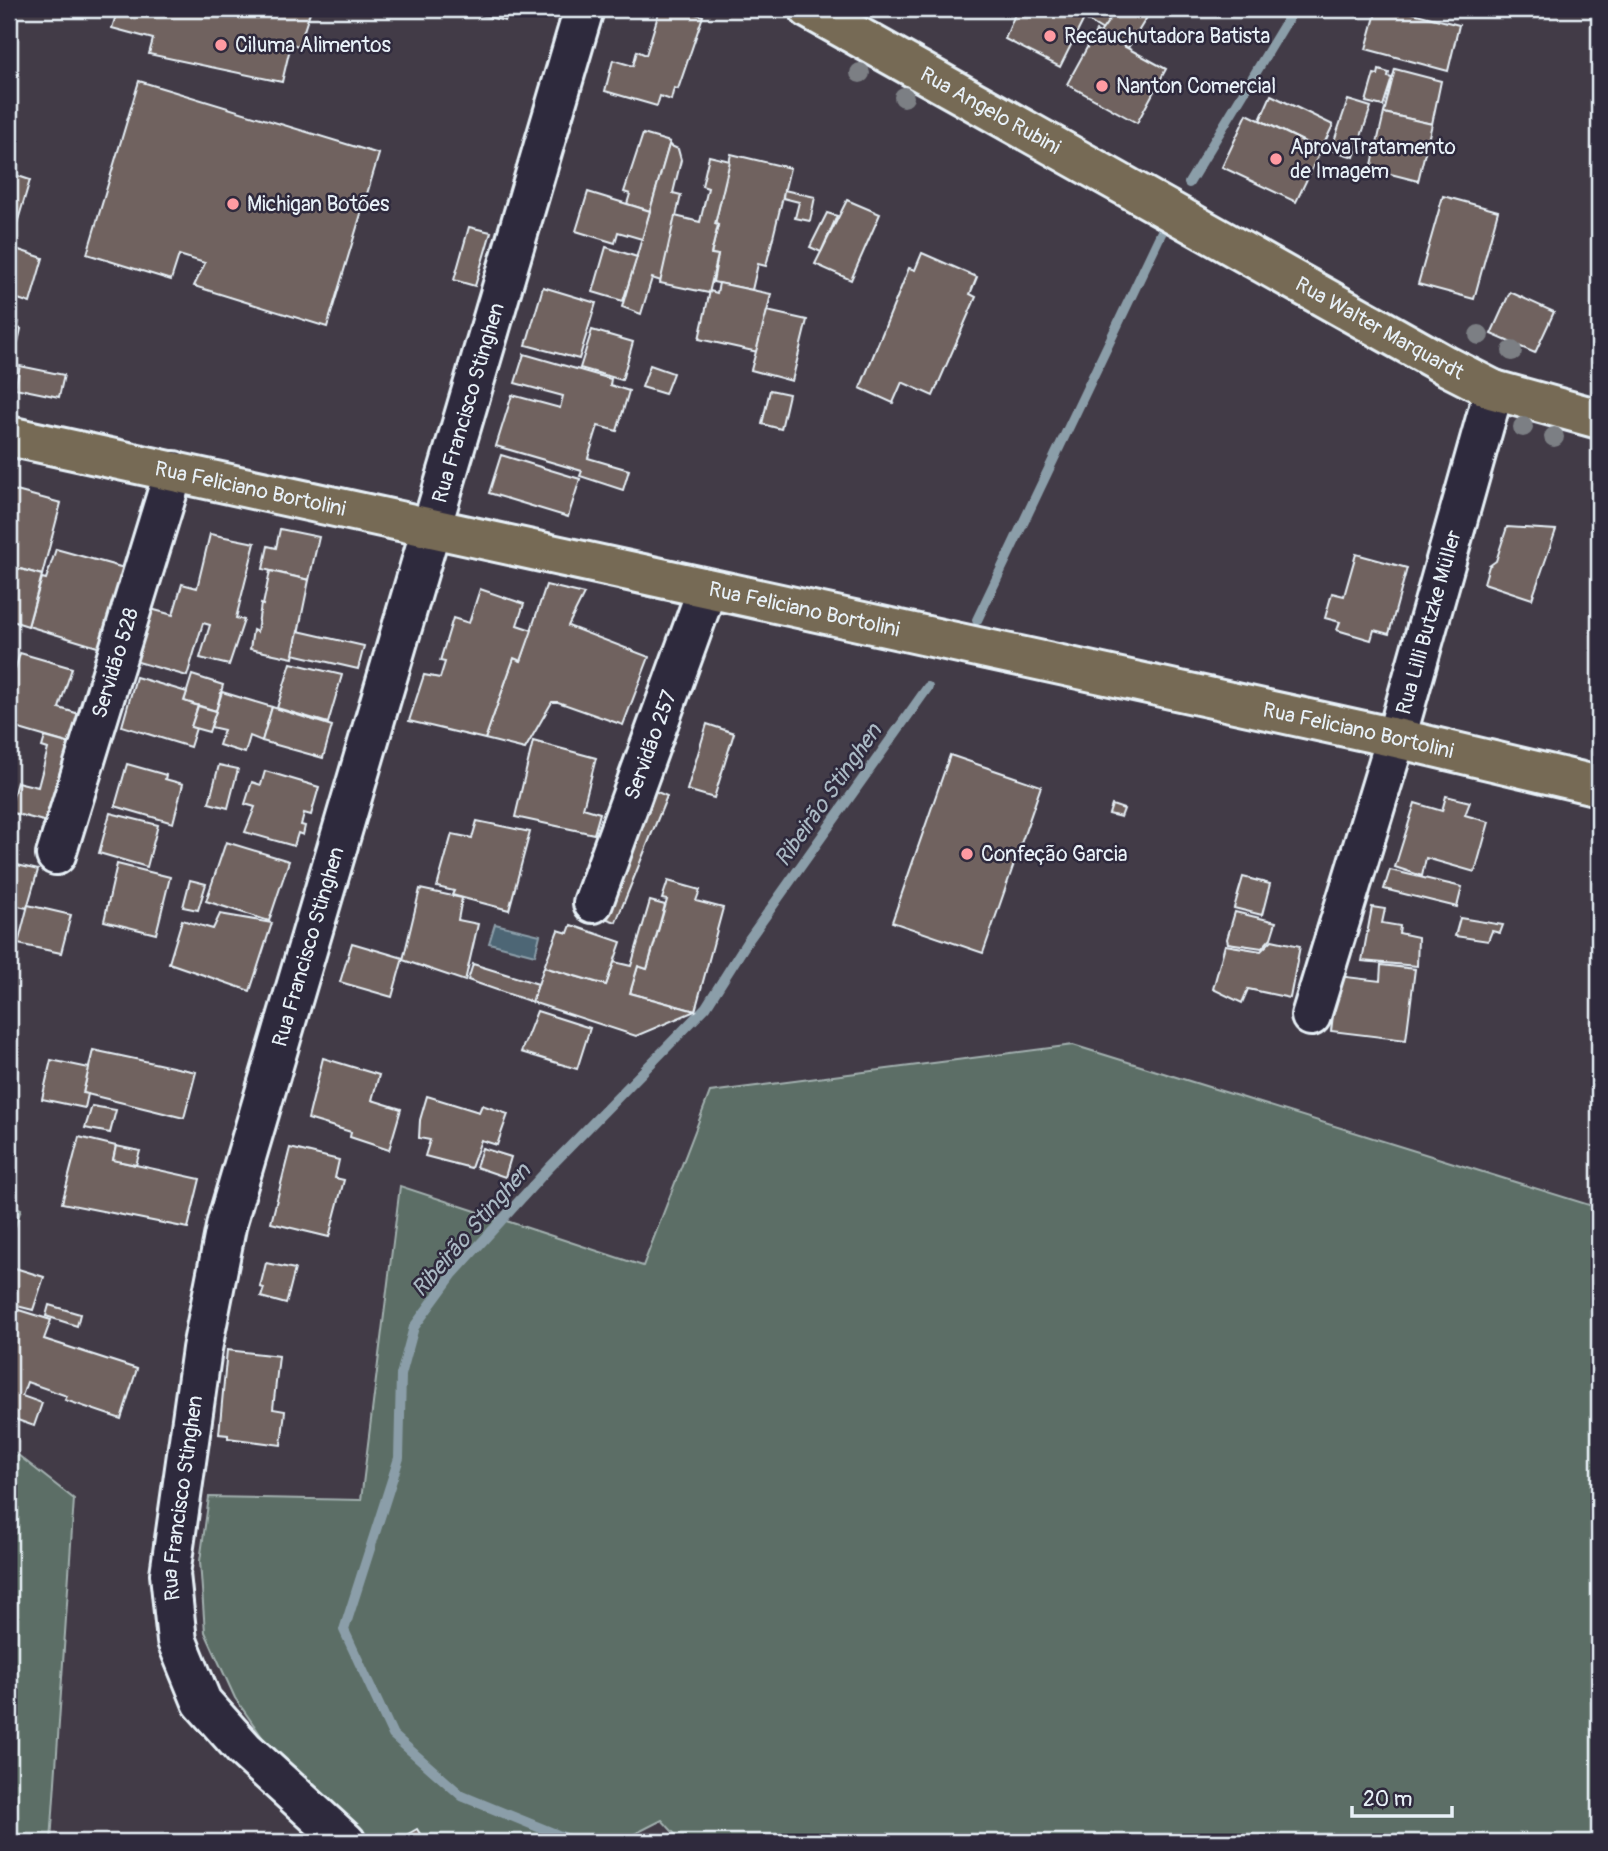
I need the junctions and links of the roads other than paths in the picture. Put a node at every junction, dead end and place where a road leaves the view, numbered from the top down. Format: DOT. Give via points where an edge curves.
graph roads {
  1 [pos="584,9"];
  2 [pos="809,9"];
  3 [pos="1173,211"];
  4 [pos="1494,390"];
  5 [pos="1599,419"];
  6 [pos="9,436"];
  7 [pos="174,471"];
  8 [pos="432,528"];
  9 [pos="707,589"];
  10 [pos="1396,738"];
  11 [pos="1599,786"];
  12 [pos="56,855"];
  13 [pos="593,903"];
  14 [pos="1311,1016"];
  15 [pos="346,1842"];
  1 -- 8 [label="street, Rua Francisco Stinghen"];
  2 -- 3 [label="main road, Rua Angelo Rubini"];
  3 -- 4 [label="main road, Rua Walter Marquardt"];
  4 -- 5 [label="main road, Rua Walter Marquardt"];
  4 -- 10 [label="street, Rua Lilli Butzke Müller"];
  6 -- 7 [label="main road, Rua Feliciano Bortolini"];
  7 -- 8 [label="main road, Rua Feliciano Bortolini"];
  7 -- 12 [label="street, Servidão 528"];
  8 -- 9 [label="main road, Rua Feliciano Bortolini"];
  8 -- 15 [label="street, Rua Francisco Stinghen" via="227,1222 202,1349 170,1574 177,1641 202,1702 244,1749"];
  9 -- 10 [label="main road, Rua Feliciano Bortolini"];
  9 -- 13 [label="street, Servidão 257"];
  10 -- 11 [label="main road, Rua Feliciano Bortolini"];
  10 -- 14 [label="street, Rua Lilli Butzke Müller"];
}
